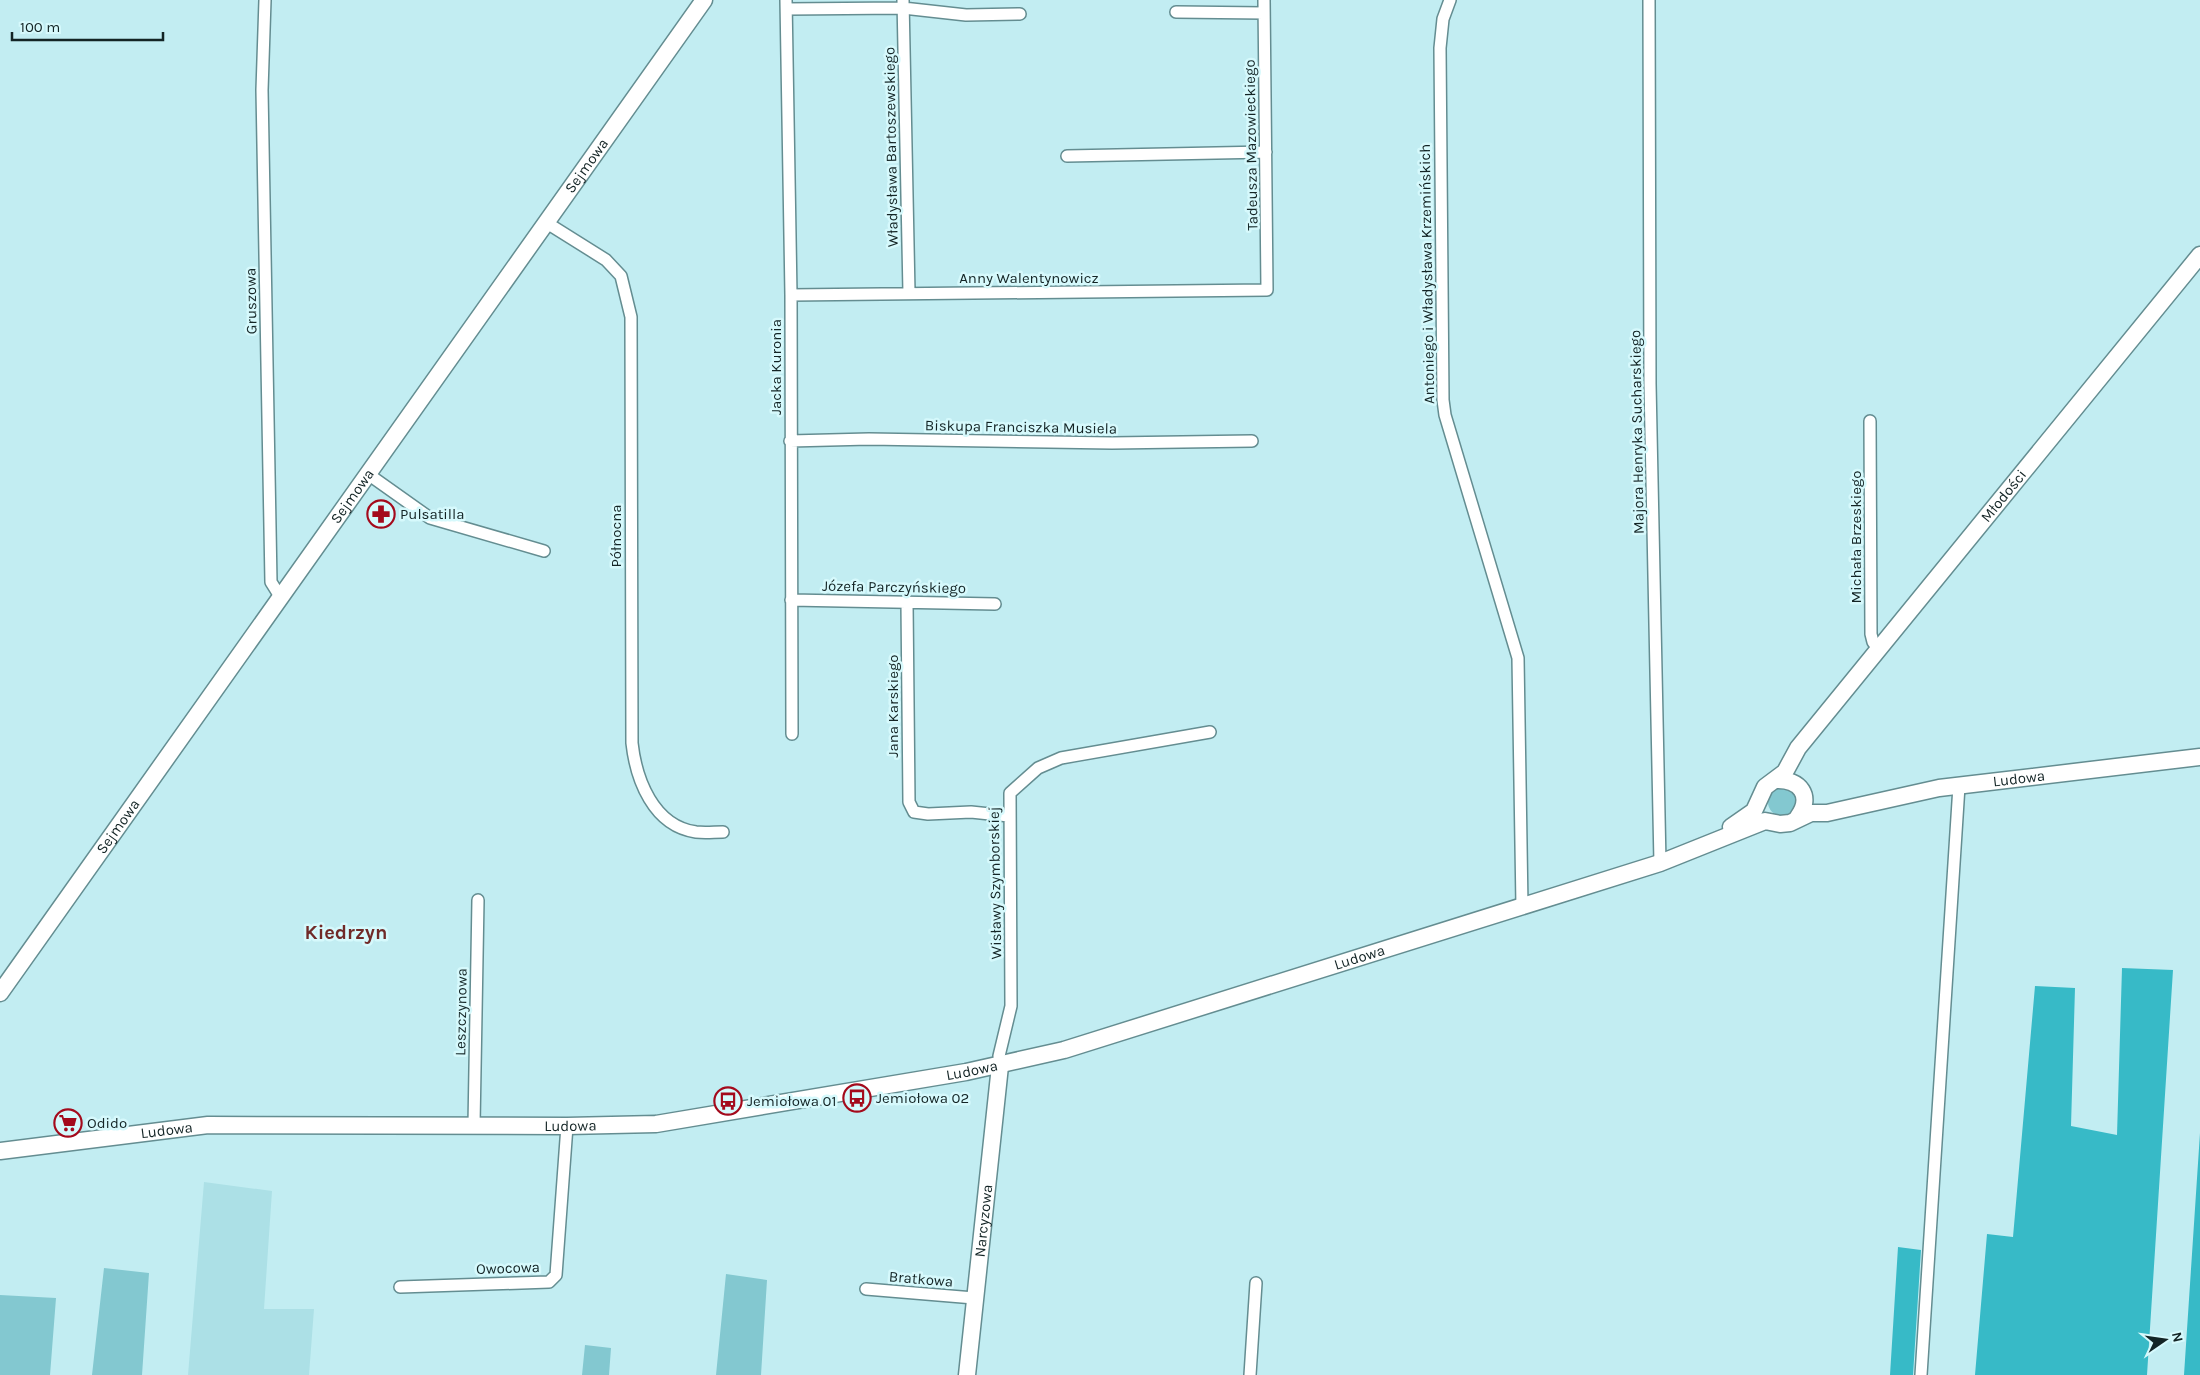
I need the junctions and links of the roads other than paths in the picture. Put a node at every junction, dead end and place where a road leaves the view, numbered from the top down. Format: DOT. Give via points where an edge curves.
graph roads {
  1 [pos="265,0"];
  2 [pos="704,0"];
  3 [pos="1264,0"];
  4 [pos="1450,0"];
  5 [pos="1649,0"];
  6 [pos="903,4"];
  7 [pos="786,5"];
  8 [pos="1176,12"];
  9 [pos="1264,13"];
  10 [pos="1020,14"];
  11 [pos="1266,152"];
  12 [pos="1067,156"];
  13 [pos="547,223"];
  14 [pos="2200,255"];
  15 [pos="1267,290"];
  16 [pos="909,293"];
  17 [pos="791,295"];
  18 [pos="1870,421"];
  19 [pos="790,441"];
  20 [pos="1252,441"];
  21 [pos="368,474"];
  22 [pos="544,551"];
  23 [pos="281,598"];
  24 [pos="792,600"];
  25 [pos="907,603"];
  26 [pos="995,604"];
  27 [pos="1879,650"];
  28 [pos="1210,732"];
  29 [pos="792,734"];
  30 [pos="1808,737"];
  31 [pos="2200,757"];
  32 [pos="1776,780"];
  33 [pos="1959,786"];
  34 [pos="1800,790"];
  35 [pos="1760,799"];
  36 [pos="1839,809"];
  37 [pos="1009,816"];
  38 [pos="1798,817"];
  39 [pos="1770,821"];
  40 [pos="723,832"];
  41 [pos="1705,846"];
  42 [pos="1660,863"];
  43 [pos="478,900"];
  44 [pos="1522,906"];
  45 [pos="0,993"];
  46 [pos="1000,1066"];
  47 [pos="474,1125"];
  48 [pos="567,1126"];
  49 [pos="0,1151"];
  50 [pos="1256,1283"];
  51 [pos="400,1287"];
  52 [pos="866,1289"];
  53 [pos="974,1298"];
  54 [pos="967,1375"];
  55 [pos="1250,1375"];
  56 [pos="1921,1375"];
  1 -- 23 [label="street, Gruszowa" via="262,90 271,582"];
  2 -- 13 [label="main road, Sejmowa"];
  3 -- 9 [label="street, Tadeusza Mazowieckiego"];
  4 -- 44 [label="street, Antoniego i Władysława Krzemińskich" via="1443,20 1440,48 1443,400 1519,664"];
  5 -- 42 [label="street, Majora Henryka Sucharskiego" via="1650,384"];
  6 -- 7 [label="street"];
  6 -- 10 [label="street" via="966,15"];
  6 -- 16 [label="street, Władysława Bartoszewskiego"];
  7 -- 17 [label="street, Jacka Kuronia"];
  8 -- 9 [label="street"];
  9 -- 11 [label="street, Tadeusza Mazowieckiego"];
  11 -- 12 [label="street"];
  11 -- 15 [label="street, Tadeusza Mazowieckiego"];
  13 -- 21 [label="main road, Sejmowa"];
  13 -- 40 [label="street, Północna" via="606,260 621,276 631,317 632,743 636,768 646,794 670,821 695,832"];
  14 -- 27 [label="main road, Młodości"];
  15 -- 16 [label="street, Anny Walentynowicz"];
  16 -- 17 [label="street, Anny Walentynowicz"];
  17 -- 19 [label="street, Jacka Kuronia"];
  18 -- 27 [label="street, Michała Brzeskiego" via="1872,634"];
  19 -- 20 [label="street, Biskupa Franciszka Musiela"];
  19 -- 24 [label="street, Jacka Kuronia"];
  21 -- 22 [label="street" via="430,518"];
  21 -- 23 [label="main road, Sejmowa"];
  23 -- 45 [label="main road, Sejmowa"];
  24 -- 25 [label="street, Józefa Parczyńskiego"];
  24 -- 29 [label="street, Jacka Kuronia"];
  25 -- 26 [label="street, Józefa Parczyńskiego"];
  25 -- 37 [label="street, Jana Karskiego" via="911,809 928,814 970,812"];
  27 -- 30 [label="main road, Młodości"];
  28 -- 37 [label="street, Wisławy Szymborskiej" via="1047,763 1010,793"];
  30 -- 32 [label="main road, Młodości"];
  30 -- 34 [label="main road, Młodości" via="1796,767 1795,776"];
  31 -- 33 [label="main road, Ludowa"];
  32 -- 34 [label="main road, Ludowa" via="1787,780"];
  32 -- 35 [label="main road, Ludowa" via="1765,787"];
  33 -- 36 [label="main road, Ludowa"];
  33 -- 56 [label="street"];
  34 -- 36 [label="main road, Ludowa" via="1819,805"];
  34 -- 38 [label="main road" via="1803,811"];
  35 -- 39 [label="main road" via="1762,811"];
  35 -- 41 [label="main road, Ludowa" via="1754,811"];
  36 -- 38 [label="main road, Ludowa"];
  37 -- 46 [label="street, Wisławy Szymborskiej" via="1011,1006 999,1056"];
  38 -- 39 [label="main road, Ludowa" via="1790,823"];
  39 -- 41 [label="main road, Ludowa" via="1760,822"];
  41 -- 42 [label="main road, Ludowa"];
  42 -- 44 [label="main road, Ludowa"];
  43 -- 47 [label="street, Leszczynowa"];
  44 -- 46 [label="main road, Ludowa" via="1064,1050"];
  46 -- 48 [label="main road, Ludowa" via="656,1124"];
  46 -- 53 [label="main road, Narcyzowa"];
  47 -- 48 [label="main road, Ludowa"];
  47 -- 49 [label="main road, Ludowa" via="208,1125"];
  48 -- 51 [label="street, Owocowa" via="556,1275 549,1282"];
  50 -- 55 [label="street"];
  52 -- 53 [label="street, Bratkowa"];
  53 -- 54 [label="main road, Narcyzowa"];
}
